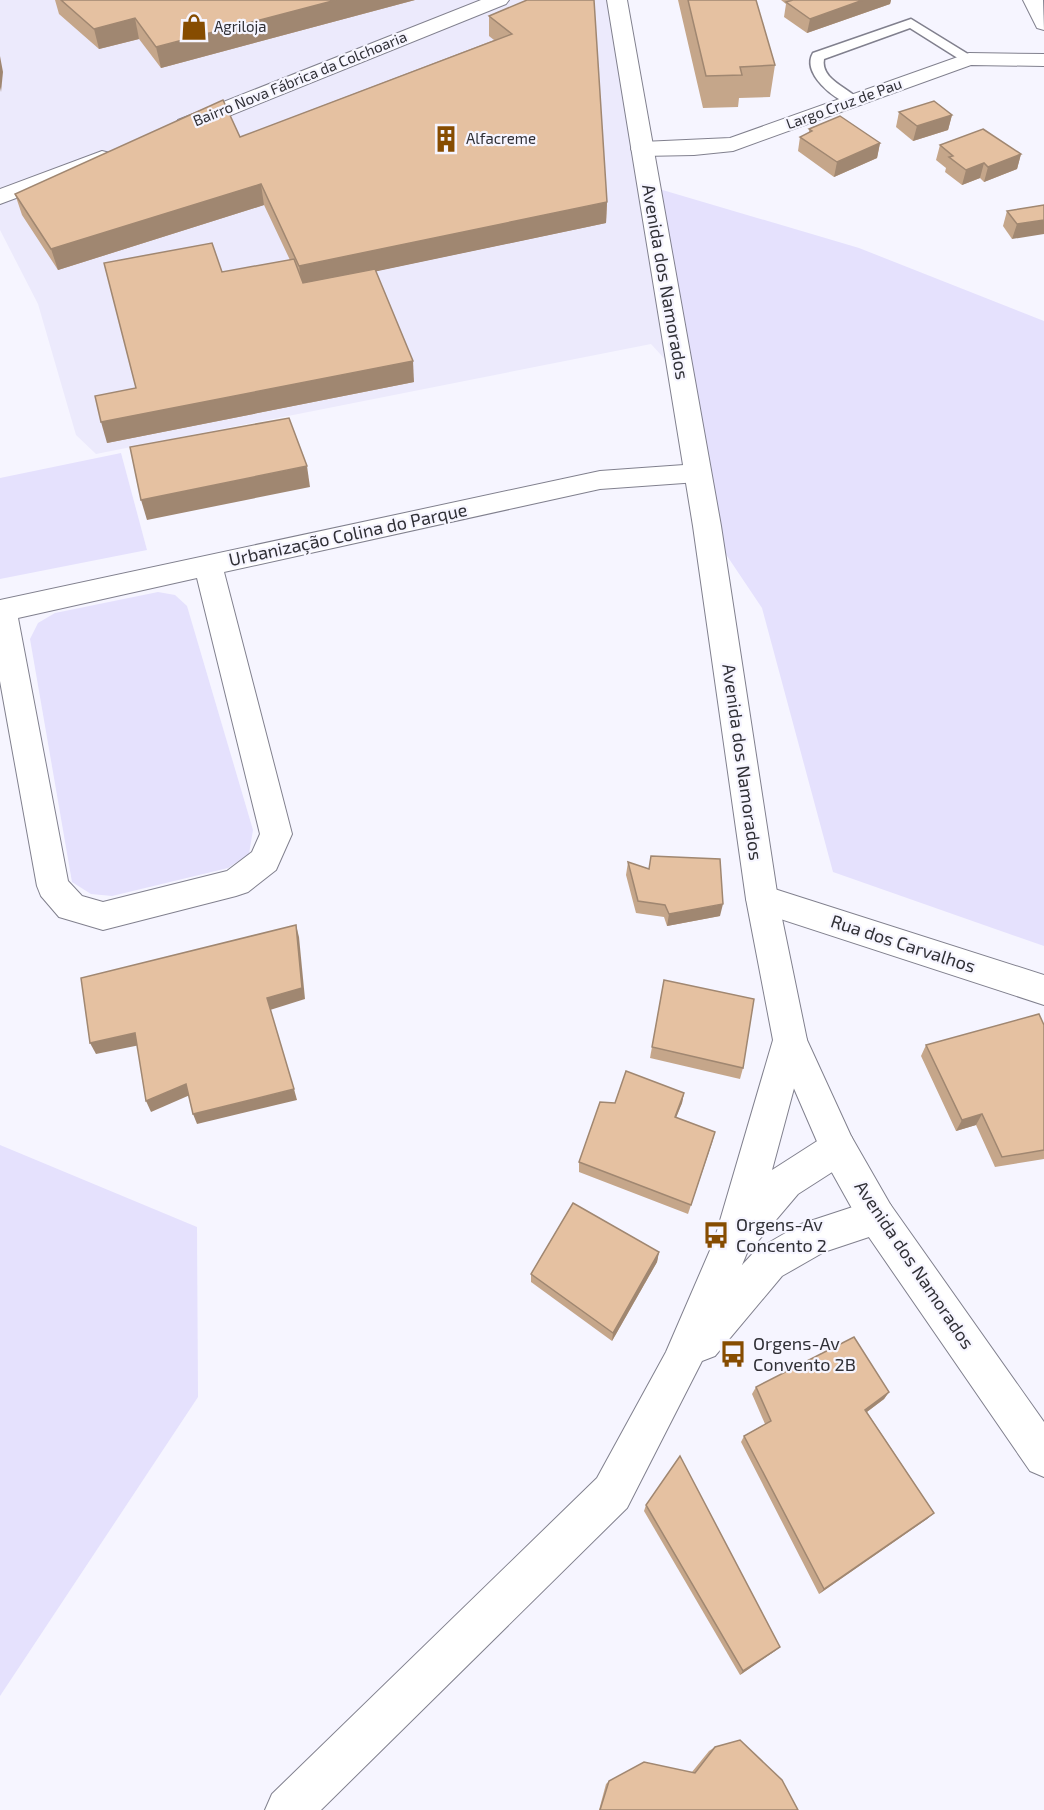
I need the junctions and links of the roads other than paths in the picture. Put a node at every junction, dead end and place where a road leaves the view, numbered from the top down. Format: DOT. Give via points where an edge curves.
graph roads {
  1 [pos="499,0"];
  2 [pos="617,0"];
  3 [pos="1033,0"];
  4 [pos="1043,22"];
  5 [pos="969,59"];
  6 [pos="1044,60"];
  7 [pos="853,101"];
  8 [pos="165,133"];
  9 [pos="642,149"];
  10 [pos="121,150"];
  11 [pos="0,197"];
  12 [pos="698,472"];
  13 [pos="208,566"];
  14 [pos="1,611"];
  15 [pos="762,899"];
  16 [pos="1044,990"];
  17 [pos="790,1040"];
  18 [pos="838,1148"];
  19 [pos="877,1216"];
  20 [pos="733,1242"];
  21 [pos="680,1366"];
  22 [pos="1044,1457"];
  23 [pos="288,1810"];
  1 -- 8 [label="street, Bairro Nova Fábrica da Colchoaria"];
  2 -- 9 [label="street, Avenida dos Namorados"];
  3 -- 4 [label="street"];
  5 -- 6 [label="street, Largo Cruz de Pau"];
  5 -- 7 [label="street, Largo Cruz de Pau"];
  5 -- 7 [label="lane" via="911,23 818,56 820,74"];
  7 -- 9 [label="street, Largo Cruz de Pau" via="733,144"];
  9 -- 12 [label="street, Avenida dos Namorados"];
  10 -- 11 [label="street"];
  12 -- 13 [label="street, Urbanização Colina do Parque" via="600,480"];
  12 -- 15 [label="street, Avenida dos Namorados"];
  13 -- 14 [label="street, Urbanização Colina do Parque"];
  13 -- 14 [label="street" via="276,834 266,861 236,882 104,916 71,907 53,886"];
  15 -- 16 [label="street, Rua dos Carvalhos"];
  15 -- 17 [label="street, Avenida dos Namorados"];
  17 -- 18 [label="street, Avenida dos Namorados"];
  17 -- 20 [label="street"];
  18 -- 19 [label="street, Avenida dos Namorados"];
  18 -- 20 [label="street" via="785,1182"];
  19 -- 21 [label="street" via="814,1237 769,1263"];
  19 -- 22 [label="street, Avenida dos Namorados"];
  20 -- 21 [label="street"];
  21 -- 23 [label="street" via="612,1494"];
}
